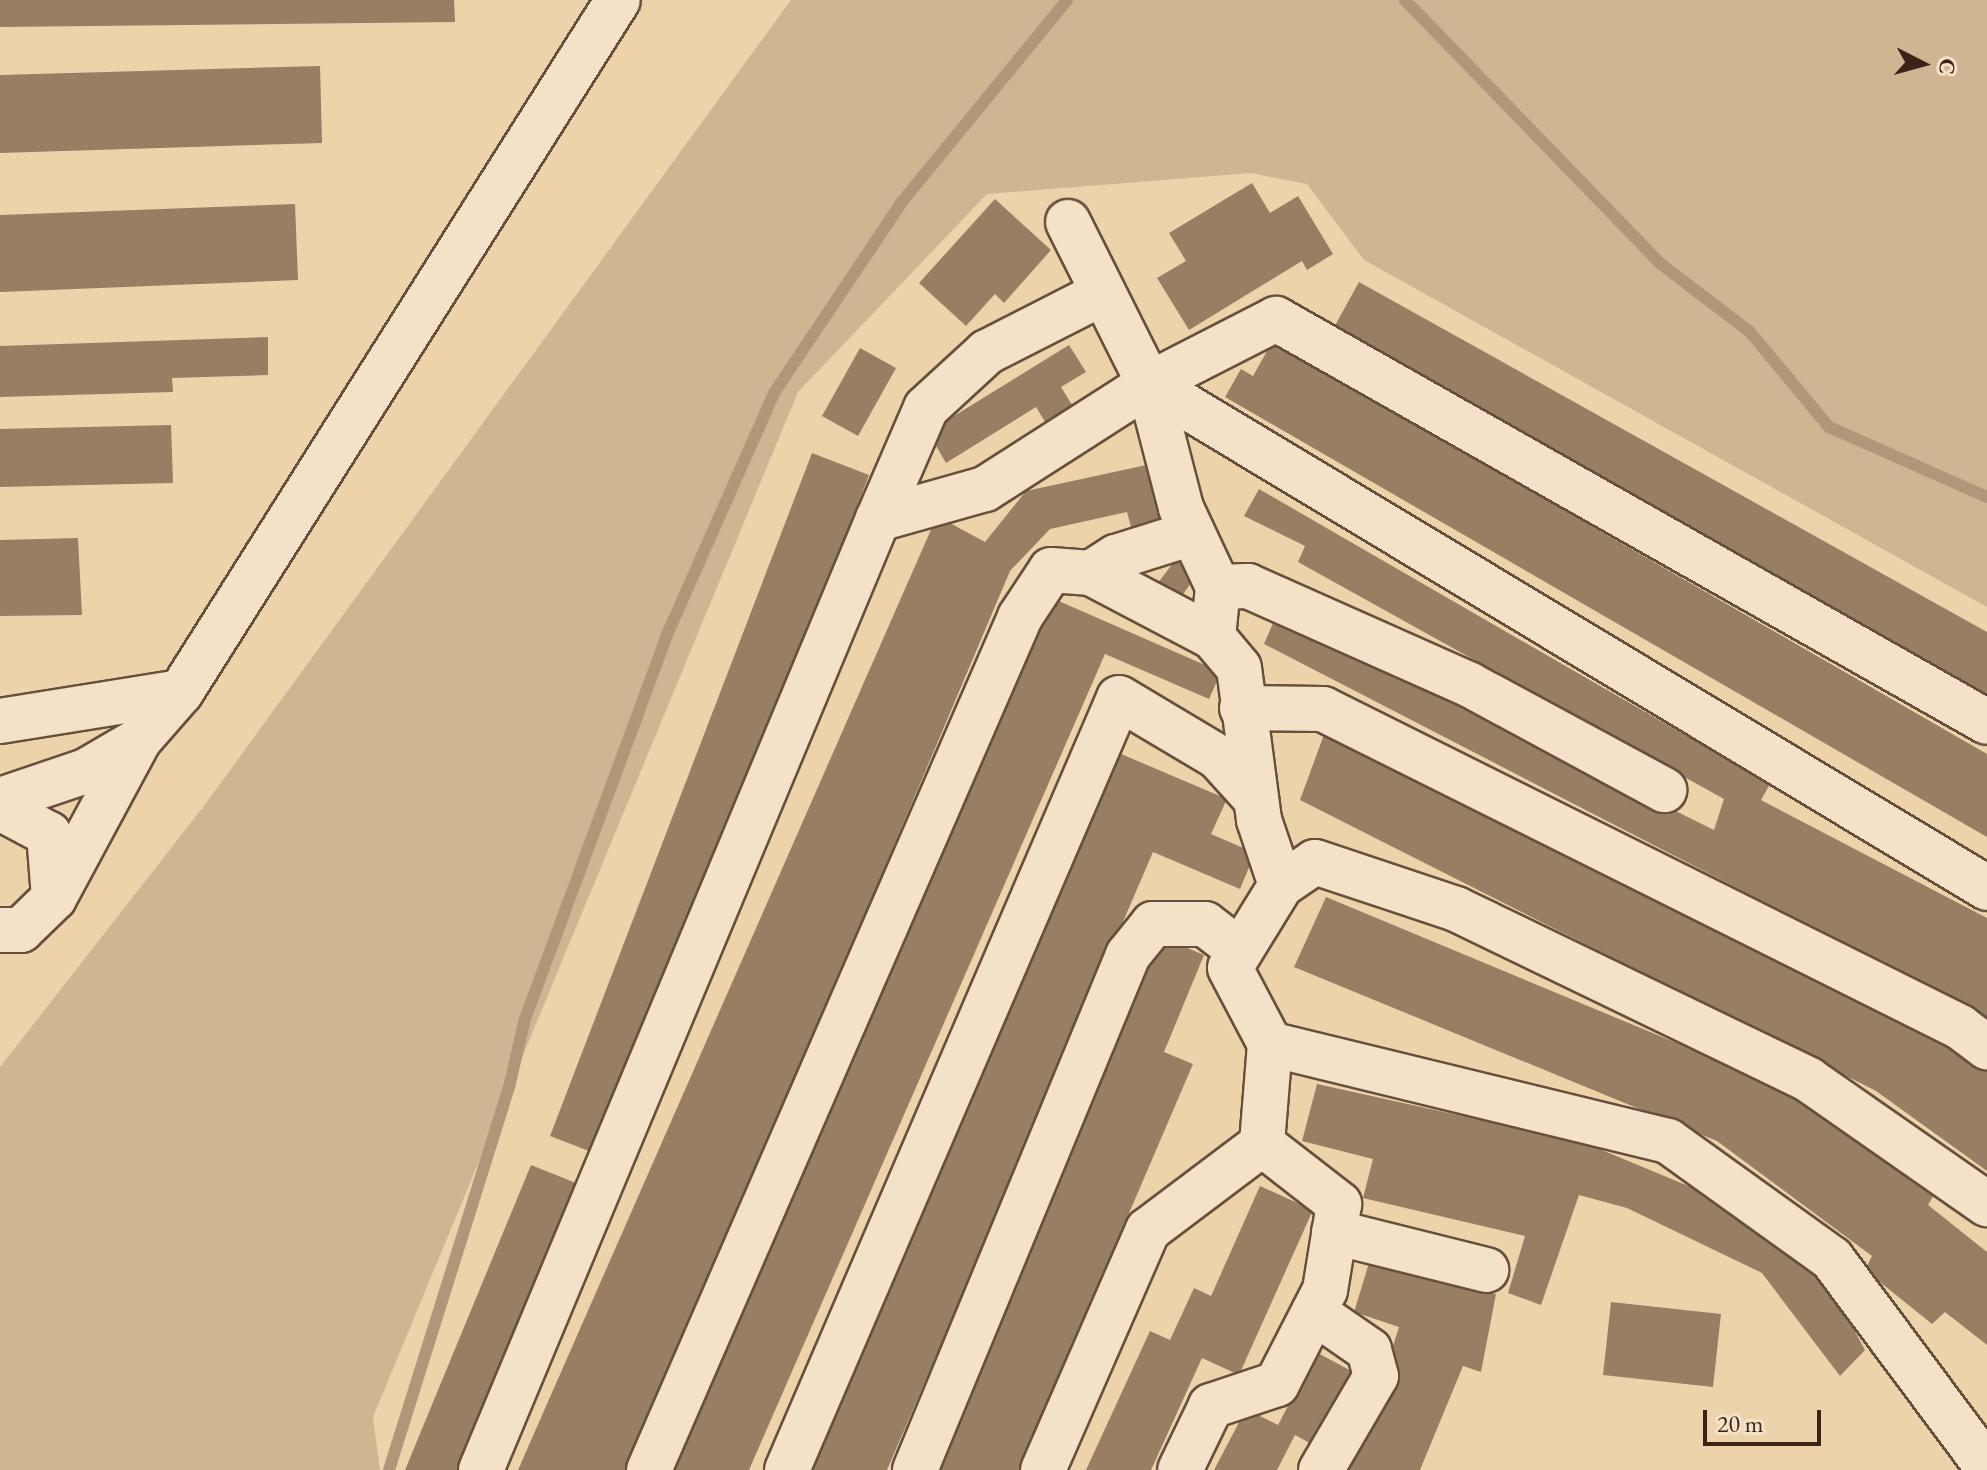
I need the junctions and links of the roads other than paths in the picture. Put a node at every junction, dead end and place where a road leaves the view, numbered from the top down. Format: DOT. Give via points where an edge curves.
graph roads {
  1 [pos="618,0"];
  2 [pos="1068,222"];
  3 [pos="1101,294"];
  4 [pos="1149,384"];
  5 [pos="878,519"];
  6 [pos="1192,533"];
  7 [pos="1091,573"];
  8 [pos="1218,587"];
  9 [pos="1213,637"];
  10 [pos="181,692"];
  11 [pos="1242,708"];
  12 [pos="0,721"];
  13 [pos="1987,722"];
  14 [pos="139,740"];
  15 [pos="1664,790"];
  16 [pos="1256,799"];
  17 [pos="0,800"];
  18 [pos="0,808"];
  19 [pos="1281,885"];
  20 [pos="1987,888"];
  21 [pos="54,898"];
  22 [pos="7,936"];
  23 [pos="1240,951"];
  24 [pos="1270,1044"];
  25 [pos="1987,1047"];
  26 [pos="1262,1144"];
  27 [pos="1987,1204"];
  28 [pos="1334,1232"];
  29 [pos="1486,1270"];
  30 [pos="1314,1312"];
  31 [pos="1987,1467"];
  32 [pos="481,1470"];
  33 [pos="649,1470"];
  34 [pos="787,1470"];
  35 [pos="915,1470"];
  36 [pos="1043,1470"];
  37 [pos="1180,1470"];
  38 [pos="1321,1470"];
  1 -- 10 [label="street"];
  2 -- 3 [label="street"];
  3 -- 4 [label="street"];
  3 -- 5 [label="street" via="987,352 926,408"];
  4 -- 5 [label="street" via="985,489"];
  4 -- 6 [label="street"];
  4 -- 13 [label="street" via="1276,319"];
  4 -- 20 [label="street"];
  5 -- 32 [label="street"];
  6 -- 7 [label="street" via="1116,557"];
  6 -- 8 [label="street"];
  7 -- 9 [label="street"];
  7 -- 33 [label="street" via="1051,570 1020,617"];
  8 -- 9 [label="street"];
  8 -- 15 [label="street" via="1248,586 1470,685"];
  9 -- 11 [label="street" via="1239,668"];
  10 -- 12 [label="street"];
  10 -- 14 [label="street"];
  11 -- 16 [label="street"];
  11 -- 25 [label="street" via="1323,709 1960,1027"];
  14 -- 17 [label="street" via="86,771"];
  14 -- 21 [label="street"];
  16 -- 19 [label="street"];
  16 -- 34 [label="street" via="1218,757 1119,698"];
  18 -- 21 [label="street" via="49,834"];
  19 -- 23 [label="street"];
  19 -- 27 [label="street" via="1315,862 1456,909 1809,1080"];
  21 -- 22 [label="street"];
  23 -- 24 [label="street" via="1230,968"];
  23 -- 35 [label="street" via="1205,924 1153,924 1128,955"];
  24 -- 26 [label="street"];
  24 -- 31 [label="street" via="1668,1141 1832,1259"];
  26 -- 28 [label="street" via="1339,1204"];
  26 -- 36 [label="street" via="1148,1230"];
  28 -- 29 [label="street"];
  28 -- 30 [label="street" via="1325,1290"];
  30 -- 37 [label="street" via="1277,1384 1211,1406"];
  30 -- 38 [label="street" via="1369,1350 1376,1376"];
}
